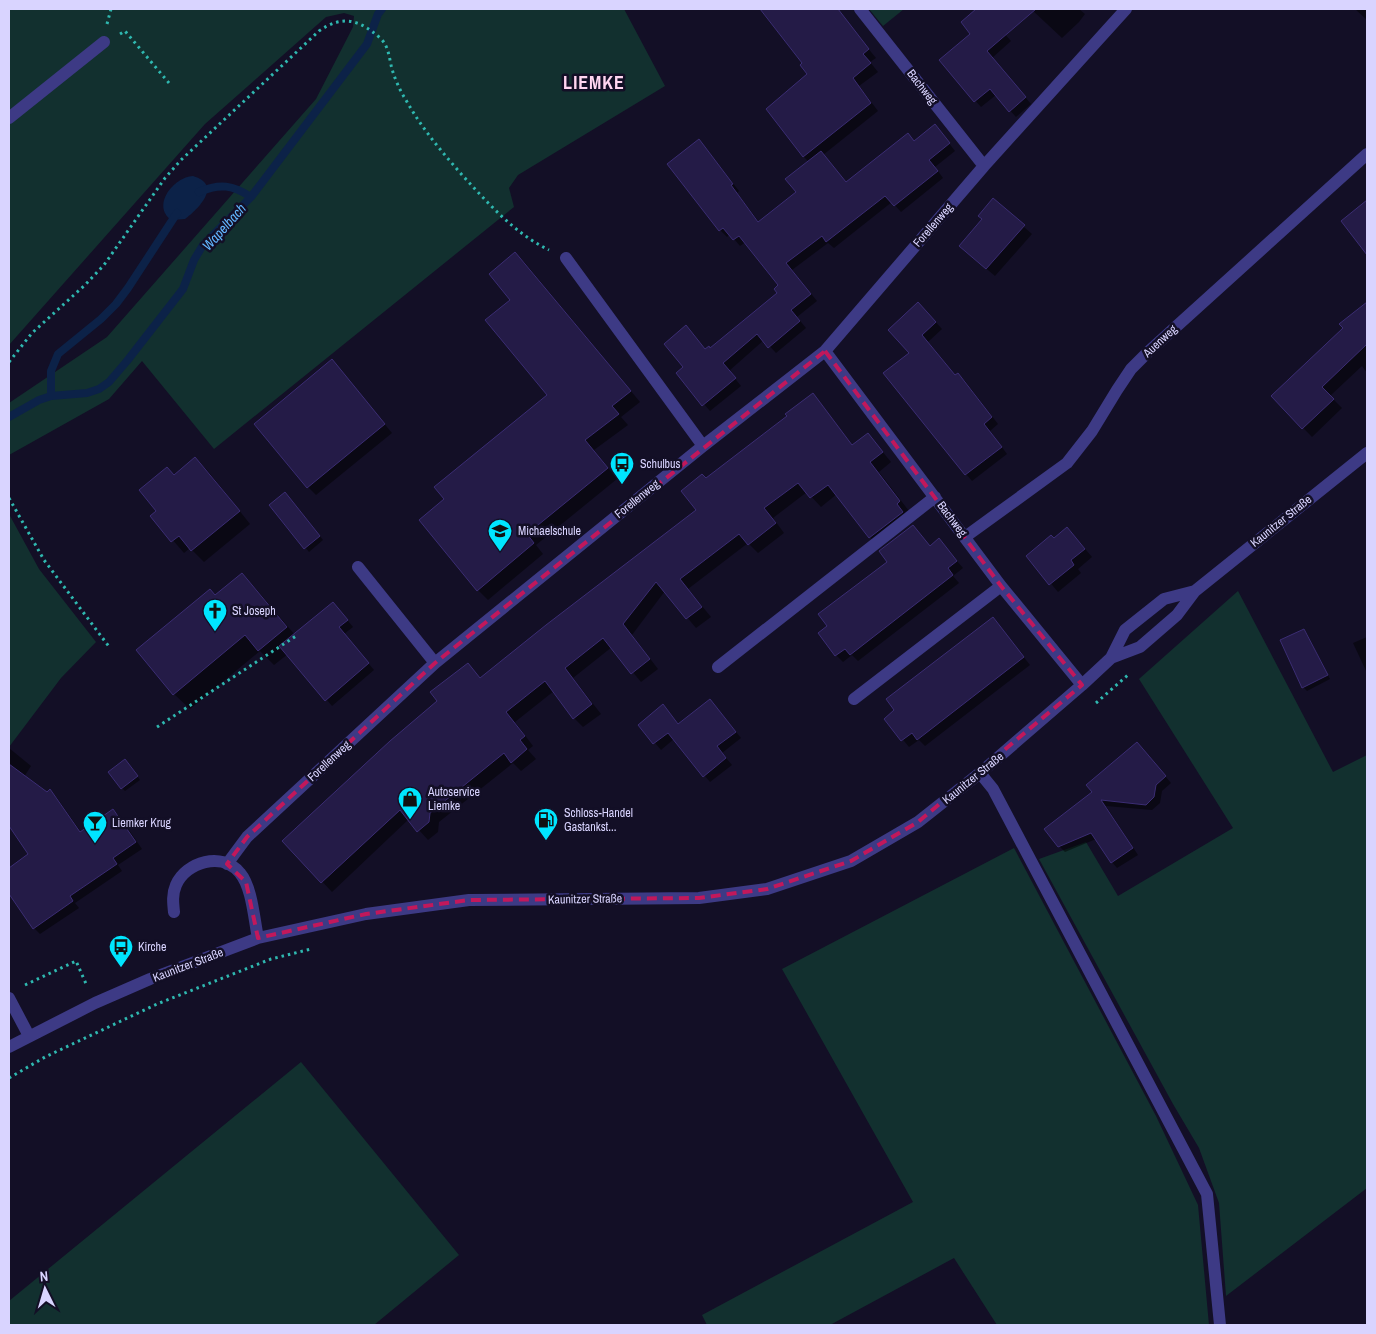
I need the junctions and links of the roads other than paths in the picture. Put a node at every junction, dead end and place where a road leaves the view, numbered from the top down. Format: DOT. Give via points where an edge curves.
graph roads {
  1 [pos="860,9"];
  2 [pos="1126,9"];
  3 [pos="104,42"];
  4 [pos="9,118"];
  5 [pos="1367,154"];
  6 [pos="984,166"];
  7 [pos="566,258"];
  8 [pos="825,351"];
  9 [pos="703,446"];
  10 [pos="1367,453"];
  11 [pos="935,497"];
  12 [pos="965,537"];
  13 [pos="358,567"];
  14 [pos="1001,586"];
  15 [pos="1195,591"];
  16 [pos="1111,658"];
  17 [pos="435,663"];
  18 [pos="718,667"];
  19 [pos="1082,686"];
  20 [pos="854,699"];
  21 [pos="980,773"];
  22 [pos="227,864"];
  23 [pos="174,912"];
  24 [pos="258,938"];
  25 [pos="13,994"];
  26 [pos="29,1036"];
  27 [pos="9,1047"];
  28 [pos="1220,1325"];
  1 -- 6 [label="street, Bachweg"];
  2 -- 6 [label="street, Forellenweg"];
  3 -- 4 [label="street"];
  5 -- 12 [label="street, Auenweg" via="1131,369 1092,431 1067,463"];
  6 -- 8 [label="street, Forellenweg"];
  7 -- 9 [label="street"];
  8 -- 9 [label="street, Forellenweg"];
  8 -- 11 [label="street, Bachweg"];
  9 -- 17 [label="street, Forellenweg"];
  10 -- 15 [label="street, Kaunitzer Straße"];
  11 -- 12 [label="street, Bachweg"];
  11 -- 18 [label="street"];
  12 -- 14 [label="street, Bachweg"];
  13 -- 17 [label="street"];
  14 -- 19 [label="street, Bachweg"];
  14 -- 20 [label="street"];
  15 -- 16 [label="street, Kaunitzer Straße" via="1177,616 1140,647"];
  15 -- 16 [label="street, Kaunitzer Straße" via="1164,599 1125,630"];
  16 -- 19 [label="street, Kaunitzer Straße"];
  17 -- 22 [label="street, Forellenweg" via="246,837"];
  19 -- 21 [label="street, Kaunitzer Straße"];
  21 -- 24 [label="street, Kaunitzer Straße" via="918,822 851,861 767,889 699,898 469,900 366,914"];
  21 -- 28 [label="street" via="994,789 1207,1194"];
  22 -- 23 [label="street" via="207,861 184,874 174,892"];
  22 -- 24 [label="street" via="246,882"];
  24 -- 26 [label="street, Kaunitzer Straße" via="95,1002"];
  25 -- 26 [label="street"];
  26 -- 27 [label="street, Kaunitzer Straße"];
}
